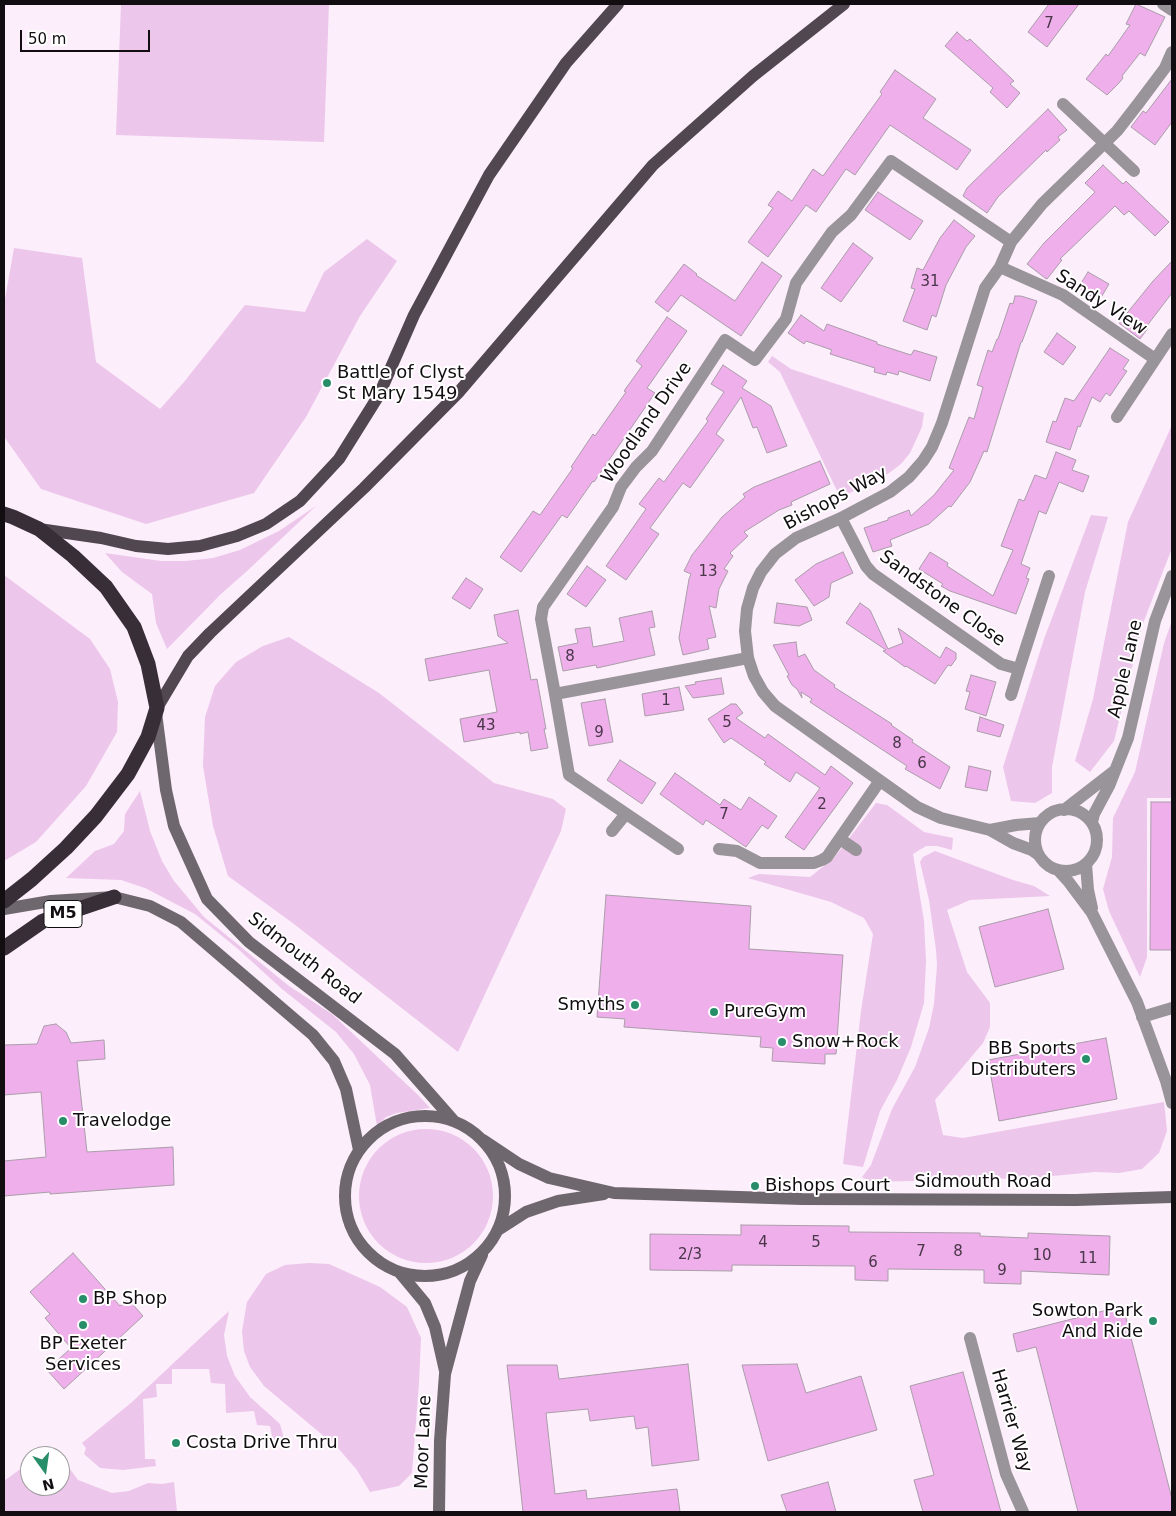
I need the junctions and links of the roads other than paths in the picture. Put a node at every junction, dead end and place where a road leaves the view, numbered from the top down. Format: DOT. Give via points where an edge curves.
graph roads {
  1 [pos="618,4"];
  2 [pos="844,4"];
  3 [pos="1163,4"];
  4 [pos="1172,10"];
  5 [pos="1172,52"];
  6 [pos="1063,104"];
  7 [pos="1104,144"];
  8 [pos="1134,172"];
  9 [pos="1011,242"];
  10 [pos="1000,267"];
  11 [pos="1172,334"];
  12 [pos="1155,359"];
  13 [pos="1117,417"];
  14 [pos="4,503"];
  15 [pos="8,515"];
  16 [pos="841,518"];
  17 [pos="39,530"];
  18 [pos="1049,576"];
  19 [pos="1172,576"];
  20 [pos="748,658"];
  21 [pos="1019,669"];
  22 [pos="555,694"];
  23 [pos="1010,696"];
  24 [pos="157,710"];
  25 [pos="1116,770"];
  26 [pos="879,782"];
  27 [pos="1064,810"];
  28 [pos="626,815"];
  29 [pos="1092,822"];
  30 [pos="1040,823"];
  31 [pos="990,830"];
  32 [pos="612,831"];
  33 [pos="840,839"];
  34 [pos="678,849"];
  35 [pos="719,850"];
  36 [pos="856,850"];
  37 [pos="1039,855"];
  38 [pos="1086,864"];
  39 [pos="1058,870"];
  40 [pos="114,897"];
  41 [pos="4,901"];
  42 [pos="4,909"];
  43 [pos="1092,913"];
  44 [pos="4,948"];
  45 [pos="1172,1008"];
  46 [pos="1142,1017"];
  47 [pos="1172,1103"];
  48 [pos="453,1120"];
  49 [pos="483,1140"];
  50 [pos="359,1150"];
  51 [pos="614,1193"];
  52 [pos="1172,1197"];
  53 [pos="498,1230"];
  54 [pos="483,1252"];
  55 [pos="400,1272"];
  56 [pos="970,1338"];
  57 [pos="445,1374"];
  58 [pos="439,1512"];
  59 [pos="1023,1512"];
  1 -- 17 [label="main road" via="566,63 489,176 414,315 378,395 339,459 300,501 266,524 200,546 168,549 136,546"];
  2 -- 24 [label="main road" via="753,76 654,166 458,393 188,656"];
  3 -- 4 [label="street"];
  5 -- 7 [label="street, Bishops Way" via="1165,68"];
  6 -- 7 [label="street"];
  7 -- 8 [label="street"];
  7 -- 9 [label="street, Bishops Way" via="1042,204"];
  9 -- 10 [label="street, Bishops Way"];
  9 -- 22 [label="street, Woodland Drive" via="891,161 851,215 832,232 796,283 786,319 755,360 725,340 652,451 621,487 612,507 543,606 541,618"];
  10 -- 12 [label="street, Sandy View" via="1063,295"];
  10 -- 16 [label="street, Bishops Way" via="985,288 932,447 909,477 890,492"];
  11 -- 12 [label="street, Sandy View"];
  12 -- 13 [label="street, Sandy View"];
  14 -- 15 [label="highway"];
  15 -- 17 [label="highway"];
  16 -- 20 [label="street, Bishops Way" via="796,538 775,554 761,572 747,609"];
  16 -- 21 [label="street, Sandstone Close" via="873,574 1001,664"];
  17 -- 24 [label="highway" via="106,587 134,627 148,664"];
  18 -- 21 [label="street, Sandstone Close"];
  19 -- 25 [label="street, Apple Lane" via="1155,621 1128,738"];
  20 -- 22 [label="street"];
  20 -- 26 [label="street, Bishops Way" via="754,676 775,706"];
  21 -- 23 [label="street, Sandstone Close"];
  22 -- 28 [label="street, Woodland Drive" via="569,775"];
  24 -- 41 [label="highway" via="148,737 128,774 96,816 46,867"];
  24 -- 48 [label="main road, Sidmouth Road" via="172,818 207,899 249,942 395,1054"];
  25 -- 27 [label="street"];
  25 -- 29 [label="street, Apple Lane"];
  26 -- 31 [label="street, Bishops Way" via="916,808 940,818"];
  26 -- 33 [label="street"];
  27 -- 29 [label="street" via="1078,811"];
  27 -- 30 [label="street" via="1049,815"];
  28 -- 32 [label="street"];
  28 -- 34 [label="street, Woodland Drive"];
  29 -- 38 [label="street" via="1098,843"];
  30 -- 31 [label="street, Bishops Way"];
  30 -- 37 [label="street" via="1035,842"];
  31 -- 37 [label="street, Bishops Way"];
  33 -- 35 [label="street" via="827,857 814,863 760,862 737,851"];
  33 -- 36 [label="street"];
  37 -- 39 [label="street" via="1051,868"];
  38 -- 39 [label="street" via="1072,871"];
  38 -- 43 [label="street"];
  39 -- 43 [label="street"];
  40 -- 42 [label="main road" via="51,901"];
  40 -- 44 [label="highway, M5" via="43,921"];
  40 -- 50 [label="main road" via="150,906 181,922 314,1035 334,1061 346,1089"];
  43 -- 46 [label="street"];
  45 -- 46 [label="street"];
  46 -- 47 [label="street"];
  48 -- 49 [label="main road"];
  48 -- 50 [label="main road" via="427,1116 401,1119 378,1131"];
  49 -- 51 [label="main road, Sidmouth Road" via="519,1164 549,1178"];
  49 -- 53 [label="main road" via="497,1160 505,1182 505,1206"];
  50 -- 55 [label="main road" via="348,1172 345,1190 351,1227 360,1244 374,1259"];
  51 -- 52 [label="main road, Sidmouth Road" via="802,1199"];
  51 -- 53 [label="main road, Sidmouth Road" via="558,1200 526,1212"];
  53 -- 54 [label="main road"];
  54 -- 55 [label="main road" via="465,1266 444,1274 422,1277"];
  54 -- 57 [label="main road, Moor Lane" via="470,1281"];
  55 -- 57 [label="main road, Moor Lane" via="425,1303 435,1327"];
  56 -- 59 [label="street, Harrier Way" via="1006,1474"];
  57 -- 58 [label="main road, Moor Lane"];
}
